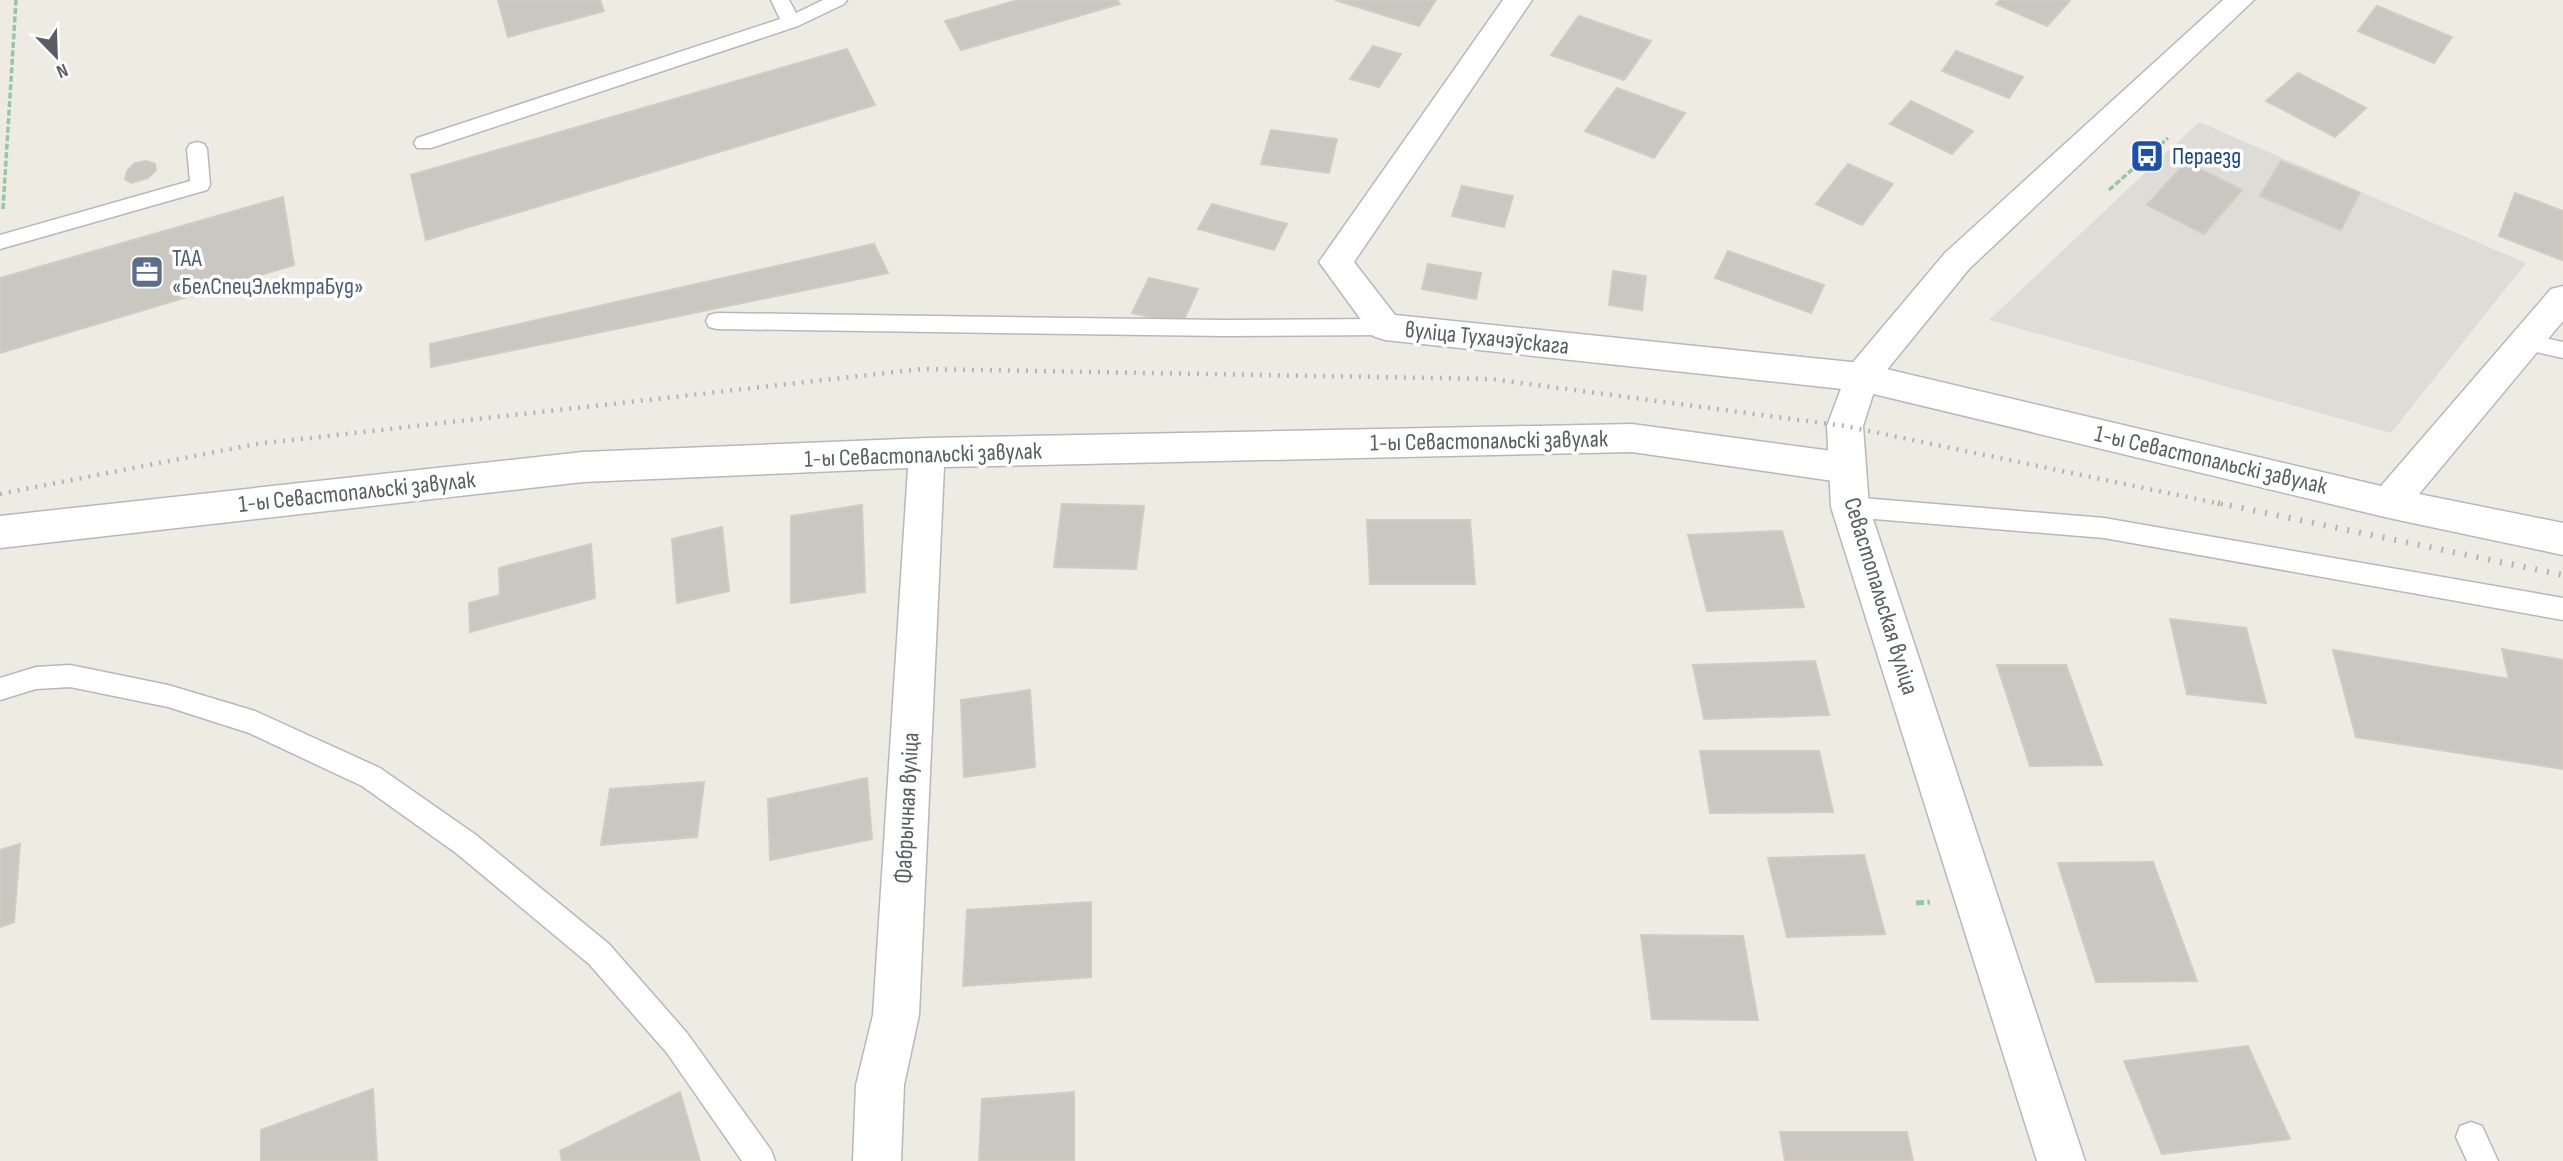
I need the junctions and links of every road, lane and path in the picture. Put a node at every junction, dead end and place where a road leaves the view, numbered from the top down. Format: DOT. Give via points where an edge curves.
graph roads {
  1 [pos="16,0"];
  2 [pos="780,0"];
  3 [pos="838,0"];
  4 [pos="1518,0"];
  5 [pos="2239,0"];
  6 [pos="791,22"];
  7 [pos="2168,138"];
  8 [pos="424,143"];
  9 [pos="197,149"];
  10 [pos="2109,190"];
  11 [pos="0,211"];
  12 [pos="0,242"];
  13 [pos="2563,298"];
  14 [pos="717,321"];
  15 [pos="1385,327"];
  16 [pos="2525,342"];
  17 [pos="2563,350"];
  18 [pos="1861,377"];
  19 [pos="927,453"];
  20 [pos="1847,468"];
  21 [pos="2389,502"];
  22 [pos="1850,507"];
  23 [pos="0,532"];
  24 [pos="2563,539"];
  25 [pos="2563,609"];
  26 [pos="0,689"];
  27 [pos="761,1161"];
  28 [pos="877,1161"];
  29 [pos="2061,1161"];
  1 -- 11 [label="path"];
  2 -- 6 [label="lane"];
  3 -- 6 [label="lane"];
  4 -- 15 [label="street, вуліца Тухачэўскага" via="1336,262"];
  5 -- 18 [label="street, Севастопальская вуліца" via="1957,261"];
  6 -- 8 [label="lane"];
  7 -- 10 [label="path"];
  9 -- 12 [label="lane" via="200,185"];
  13 -- 16 [label="street"];
  14 -- 15 [label="lane"];
  15 -- 18 [label="street, вуліца Тухачэўскага"];
  16 -- 17 [label="lane"];
  16 -- 21 [label="street"];
  18 -- 20 [label="street, Севастопальская вуліца" via="1845,426"];
  18 -- 21 [label="street, 1-ы Севастопальскі завулак"];
  19 -- 20 [label="street, 1-ы Севастопальскі завулак" via="1632,438"];
  19 -- 23 [label="street, 1-ы Севастопальскі завулак" via="583,467"];
  19 -- 28 [label="street, Фабрычная вуліца" via="896,1015 880,1085"];
  20 -- 22 [label="street, Севастопальская вуліца"];
  21 -- 24 [label="street, 1-ы Севастопальскі завулак"];
  22 -- 25 [label="lane" via="2104,528"];
  22 -- 29 [label="street, Севастопальская вуліца"];
  26 -- 27 [label="lane" via="36,678 70,676 169,696 255,723 371,776 466,844 599,954 677,1043"];
}
